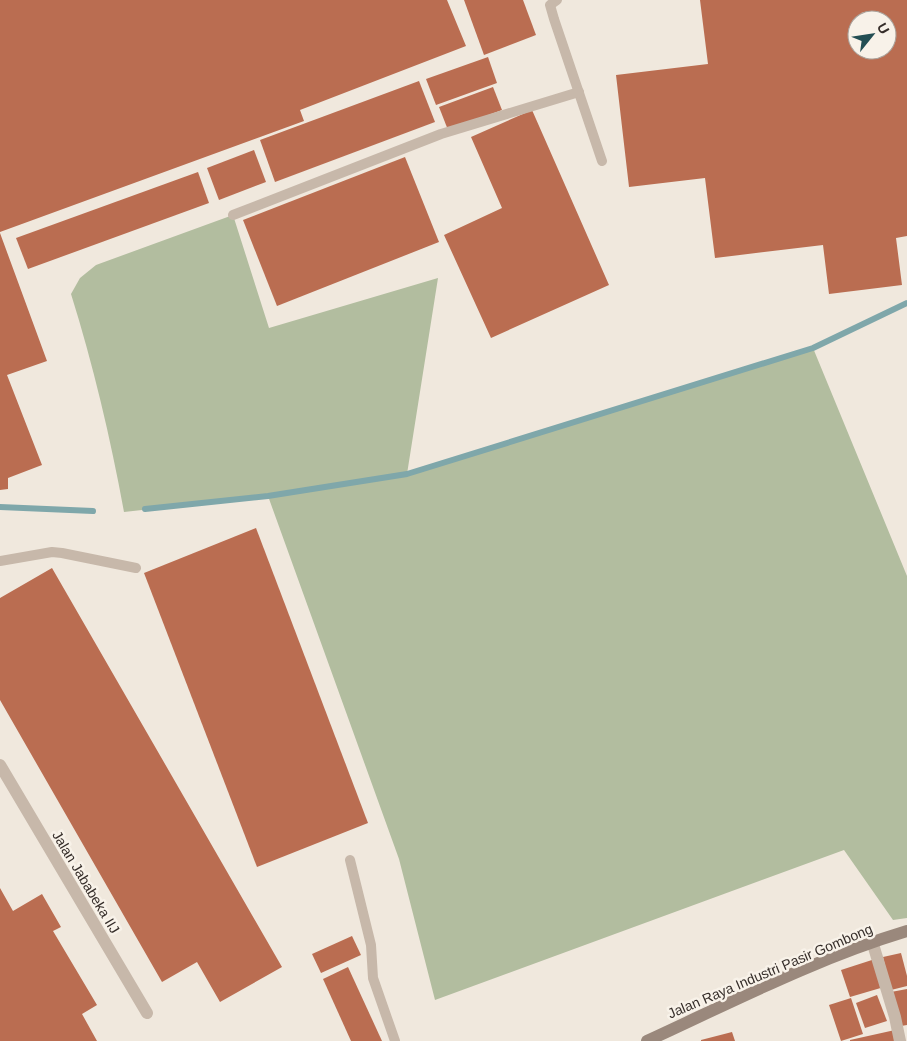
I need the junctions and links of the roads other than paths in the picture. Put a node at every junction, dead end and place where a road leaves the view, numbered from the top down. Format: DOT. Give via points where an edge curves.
graph roads {
  1 [pos="556,0"];
  2 [pos="579,92"];
  3 [pos="602,161"];
  4 [pos="233,215"];
  5 [pos="0,561"];
  6 [pos="136,568"];
  7 [pos="0,765"];
  8 [pos="350,860"];
  9 [pos="907,931"];
  10 [pos="872,941"];
  11 [pos="147,1013"];
  12 [pos="395,1041"];
  13 [pos="647,1041"];
  14 [pos="900,1041"];
  1 -- 2 [label="lane" via="550,5"];
  2 -- 3 [label="lane"];
  2 -- 4 [label="lane" via="441,134"];
  5 -- 6 [label="lane" via="52,552"];
  7 -- 11 [label="street, Jalan Jababeka IIJ"];
  8 -- 12 [label="lane" via="371,945 373,978"];
  9 -- 10 [label="main road, Jalan Raya Industri Pasir Gombong"];
  10 -- 13 [label="main road, Jalan Raya Industri Pasir Gombong"];
  10 -- 14 [label="street"];
}
